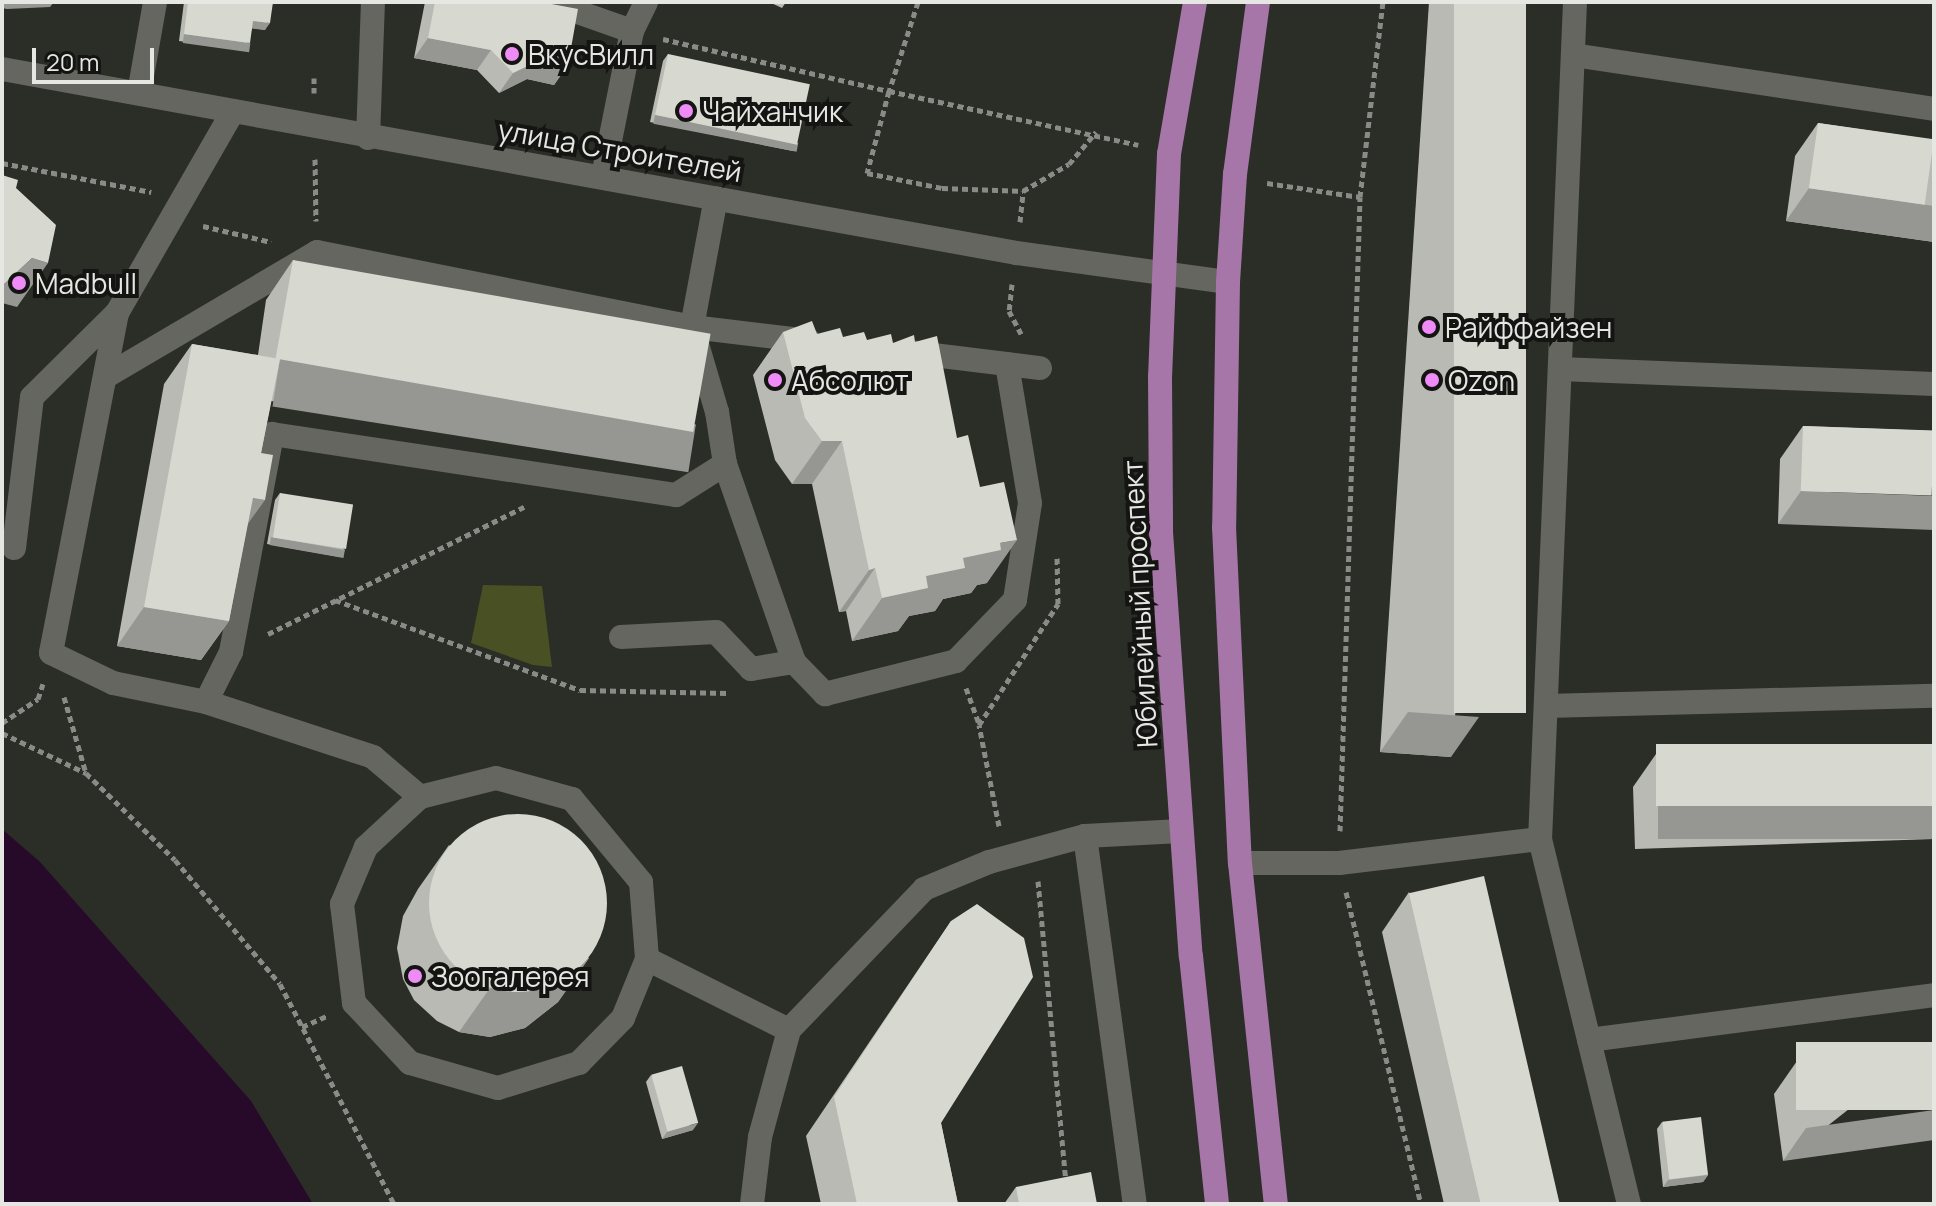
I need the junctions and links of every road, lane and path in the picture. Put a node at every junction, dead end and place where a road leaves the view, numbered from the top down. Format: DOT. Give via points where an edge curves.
graph roads {
  1 [pos="155,2"];
  2 [pos="373,2"];
  3 [pos="549,2"];
  4 [pos="646,2"];
  5 [pos="918,2"];
  6 [pos="1195,2"];
  7 [pos="1258,2"];
  8 [pos="1383,2"];
  9 [pos="1575,2"];
  10 [pos="632,31"];
  11 [pos="1573,55"];
  12 [pos="2,69"];
  13 [pos="314,78"];
  14 [pos="889,91"];
  15 [pos="139,93"];
  16 [pos="1934,109"];
  17 [pos="233,111"];
  18 [pos="314,127"];
  19 [pos="1096,132"];
  20 [pos="368,138"];
  21 [pos="1169,154"];
  22 [pos="2,163"];
  23 [pos="1235,174"];
  24 [pos="603,176"];
  25 [pos="1023,191"];
  26 [pos="1360,197"];
  27 [pos="716,198"];
  28 [pos="173,219"];
  29 [pos="317,252"];
  30 [pos="1016,253"];
  31 [pos="1166,274"];
  32 [pos="1228,282"];
  33 [pos="117,313"];
  34 [pos="692,327"];
  35 [pos="830,343"];
  36 [pos="891,350"];
  37 [pos="1007,364"];
  38 [pos="1040,368"];
  39 [pos="1560,369"];
  40 [pos="105,377"];
  41 [pos="1934,384"];
  42 [pos="725,464"];
  43 [pos="579,480"];
  44 [pos="1057,545"];
  45 [pos="14,548"];
  46 [pos="335,600"];
  47 [pos="621,637"];
  48 [pos="231,652"];
  49 [pos="51,653"];
  50 [pos="794,662"];
  51 [pos="733,693"];
  52 [pos="1934,696"];
  53 [pos="206,702"];
  54 [pos="1546,706"];
  55 [pos="2,723"];
  56 [pos="2,733"];
  57 [pos="86,773"];
  58 [pos="420,797"];
  59 [pos="1181,831"];
  60 [pos="1085,836"];
  61 [pos="1540,839"];
  62 [pos="1035,849"];
  63 [pos="1240,863"];
  64 [pos="1339,863"];
  65 [pos="647,959"];
  66 [pos="1934,995"];
  67 [pos="789,1030"];
  68 [pos="1589,1040"];
  69 [pos="1068,1194"];
  70 [pos="394,1204"];
  71 [pos="752,1204"];
  72 [pos="1135,1204"];
  73 [pos="1217,1204"];
  74 [pos="1276,1204"];
  75 [pos="1421,1204"];
  76 [pos="1629,1204"];
  1 -- 15 [label="street"];
  2 -- 20 [label="street"];
  3 -- 10 [label="street"];
  4 -- 10 [label="street"];
  5 -- 14 [label="path"];
  6 -- 21 [label="main road, Юбилейный проспект"];
  7 -- 23 [label="main road"];
  8 -- 26 [label="path"];
  9 -- 11 [label="street"];
  10 -- 14 [label="path"];
  10 -- 24 [label="street"];
  11 -- 16 [label="street"];
  11 -- 39 [label="street"];
  12 -- 15 [label="street, улица Строителей"];
  13 -- 18 [label="path"];
  14 -- 19 [label="path"];
  14 -- 25 [label="path" via="867,173 942,188"];
  15 -- 17 [label="street, улица Строителей"];
  17 -- 18 [label="street, улица Строителей"];
  17 -- 28 [label="street"];
  18 -- 20 [label="street, улица Строителей"];
  18 -- 29 [label="path"];
  19 -- 21 [label="path"];
  19 -- 25 [label="path" via="1069,164"];
  20 -- 24 [label="street, улица Строителей"];
  21 -- 31 [label="main road, Юбилейный проспект"];
  22 -- 28 [label="path" via="149,191"];
  23 -- 26 [label="path" via="1287,190"];
  23 -- 32 [label="main road"];
  24 -- 27 [label="street, улица Строителей"];
  25 -- 30 [label="path"];
  26 -- 64 [label="path"];
  27 -- 30 [label="street, улица Строителей"];
  27 -- 34 [label="street"];
  28 -- 29 [label="path"];
  28 -- 33 [label="street"];
  29 -- 34 [label="street"];
  29 -- 40 [label="street"];
  30 -- 31 [label="street, улица Строителей"];
  30 -- 38 [label="path" via="1009,311"];
  31 -- 32 [label="street, улица Строителей"];
  31 -- 59 [label="main road, Юбилейный проспект" via="1160,377 1161,532"];
  32 -- 63 [label="main road" via="1224,527"];
  33 -- 40 [label="street"];
  33 -- 45 [label="street" via="32,397"];
  34 -- 35 [label="street"];
  34 -- 42 [label="street" via="717,412"];
  36 -- 37 [label="street"];
  37 -- 38 [label="street"];
  37 -- 50 [label="street" via="1030,503 1015,600 956,661 825,694"];
  39 -- 41 [label="street"];
  39 -- 54 [label="street"];
  40 -- 49 [label="street"];
  42 -- 43 [label="street" via="676,495"];
  42 -- 50 [label="street"];
  43 -- 46 [label="path"];
  43 -- 48 [label="street" via="272,434"];
  44 -- 62 [label="path" via="1058,604 979,725 998,826"];
  46 -- 48 [label="path"];
  46 -- 51 [label="path" via="580,690"];
  47 -- 50 [label="street" via="716,632 751,669"];
  48 -- 53 [label="street"];
  49 -- 53 [label="street" via="113,683"];
  49 -- 55 [label="path" via="38,699"];
  49 -- 57 [label="path"];
  52 -- 54 [label="street"];
  53 -- 58 [label="street" via="373,757"];
  54 -- 61 [label="street"];
  56 -- 57 [label="path"];
  57 -- 70 [label="path" via="175,860 280,984"];
  58 -- 65 [label="street" via="496,778 572,799 641,882"];
  58 -- 65 [label="street" via="366,847 342,904 354,1003 410,1063 498,1088 579,1063 623,1018"];
  59 -- 60 [label="street"];
  59 -- 73 [label="main road, Юбилейный проспект"];
  60 -- 62 [label="street"];
  60 -- 72 [label="street"];
  61 -- 64 [label="street"];
  61 -- 68 [label="street"];
  62 -- 67 [label="street" via="924,889"];
  62 -- 69 [label="path"];
  63 -- 64 [label="street"];
  63 -- 74 [label="main road"];
  64 -- 75 [label="path"];
  65 -- 67 [label="street"];
  66 -- 68 [label="street"];
  67 -- 71 [label="street" via="760,1137"];
  68 -- 76 [label="street"];
}
